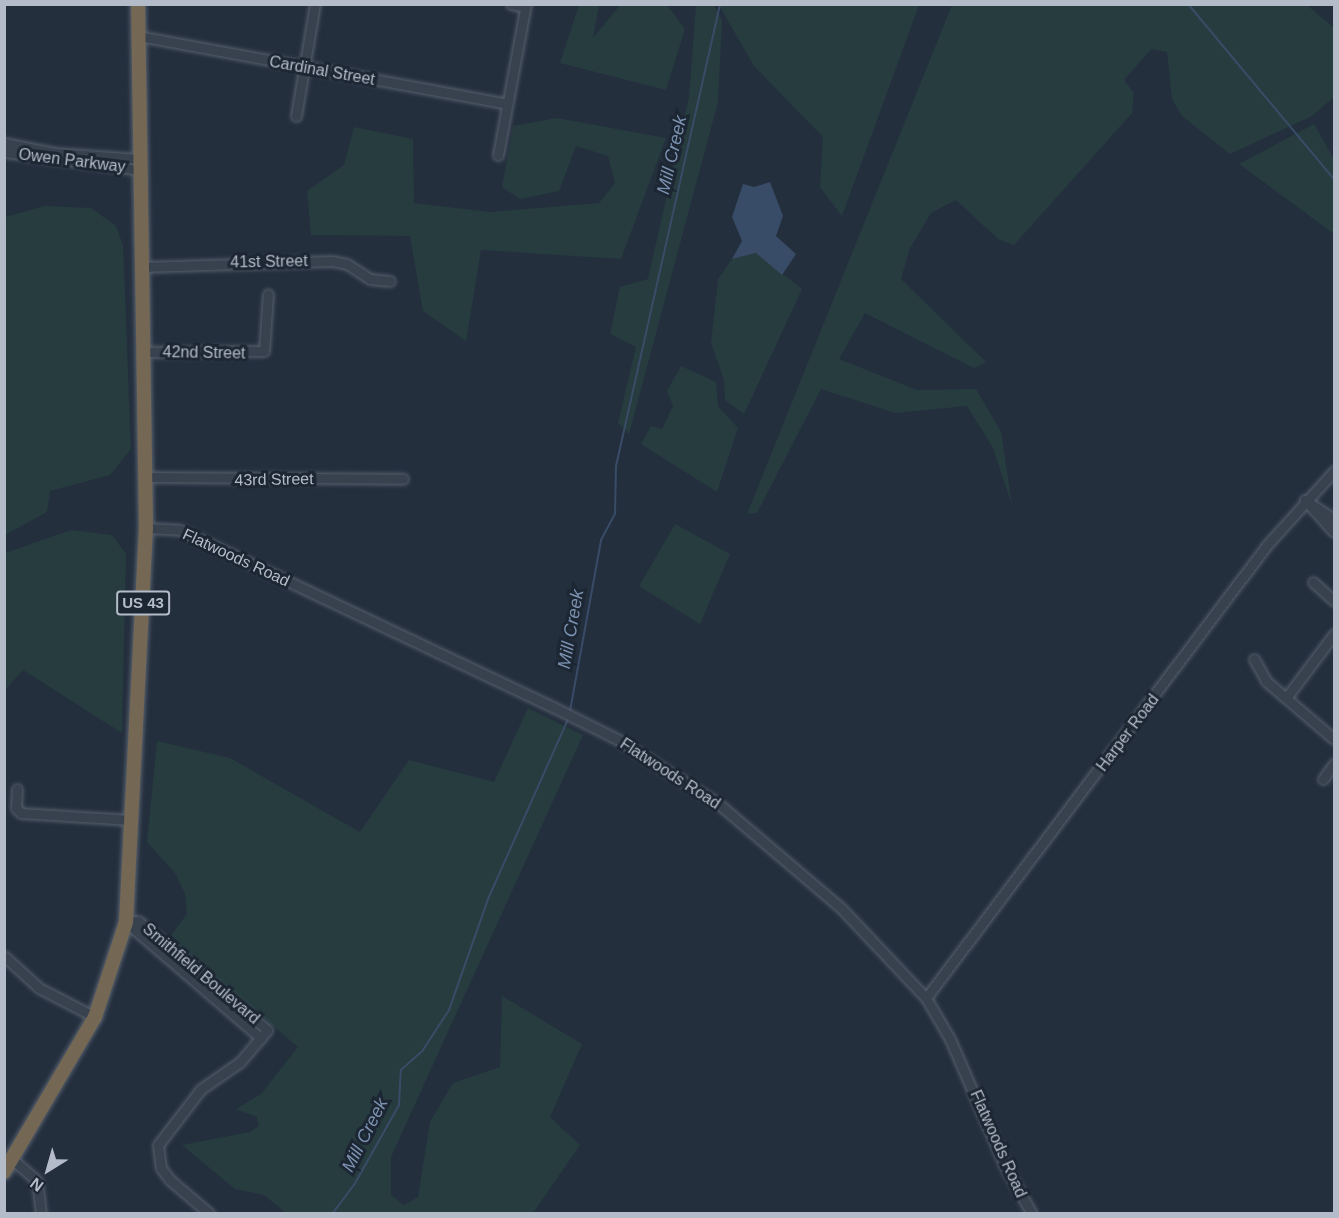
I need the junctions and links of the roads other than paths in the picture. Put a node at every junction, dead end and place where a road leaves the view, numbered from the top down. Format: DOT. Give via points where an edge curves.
graph roads {
  1 [pos="138,4"];
  2 [pos="315,4"];
  3 [pos="511,4"];
  4 [pos="526,6"];
  5 [pos="138,36"];
  6 [pos="304,68"];
  7 [pos="507,104"];
  8 [pos="296,116"];
  9 [pos="4,143"];
  10 [pos="4,152"];
  11 [pos="36,153"];
  12 [pos="498,154"];
  13 [pos="140,164"];
  14 [pos="142,267"];
  15 [pos="390,281"];
  16 [pos="268,294"];
  17 [pos="143,352"];
  18 [pos="1335,471"];
  19 [pos="145,477"];
  20 [pos="403,478"];
  21 [pos="1305,500"];
  22 [pos="1335,519"];
  23 [pos="146,528"];
  24 [pos="1335,532"];
  25 [pos="1313,582"];
  26 [pos="1335,601"];
  27 [pos="1335,634"];
  28 [pos="1254,659"];
  29 [pos="1286,698"];
  30 [pos="1335,739"];
  31 [pos="1335,764"];
  32 [pos="1323,779"];
  33 [pos="17,789"];
  34 [pos="131,820"];
  35 [pos="126,922"];
  36 [pos="4,956"];
  37 [pos="926,998"];
  38 [pos="95,1017"];
  39 [pos="12,1159"];
  40 [pos="4,1172"];
  41 [pos="42,1214"];
  42 [pos="210,1214"];
  43 [pos="1032,1214"];
  1 -- 5 [label="highway, US 43"];
  2 -- 6 [label="street"];
  3 -- 4 [label="street"];
  4 -- 7 [label="street"];
  5 -- 6 [label="street, Cardinal Street"];
  5 -- 13 [label="highway, US 43"];
  6 -- 7 [label="street, Cardinal Street"];
  6 -- 8 [label="street"];
  7 -- 12 [label="street"];
  9 -- 11 [label="street, Owen Parkway"];
  10 -- 11 [label="street, Owen Parkway"];
  11 -- 13 [label="street, Owen Parkway"];
  13 -- 14 [label="highway, US 43"];
  14 -- 15 [label="street, 41st Street" via="332,261 347,264 369,279"];
  14 -- 17 [label="highway, US 43"];
  16 -- 17 [label="street, 42nd Street" via="264,351"];
  17 -- 19 [label="highway, US 43"];
  18 -- 21 [label="street, Harper Road"];
  19 -- 20 [label="street, 43rd Street"];
  19 -- 23 [label="highway, US 43"];
  21 -- 22 [label="street"];
  21 -- 24 [label="street"];
  21 -- 37 [label="street, Harper Road"];
  23 -- 34 [label="highway, US 43"];
  23 -- 37 [label="street, Flatwoods Road" via="180,530 553,707 675,775 755,833 875,941"];
  25 -- 26 [label="street"];
  27 -- 29 [label="street"];
  28 -- 29 [label="street" via="1258,671"];
  29 -- 30 [label="street"];
  31 -- 32 [label="street"];
  33 -- 34 [label="street" via="16,808 26,814"];
  34 -- 35 [label="highway, US 43"];
  35 -- 38 [label="highway, US 43"];
  35 -- 42 [label="street, Smithfield Boulevard" via="138,921 267,1030 240,1062 201,1089 158,1145 161,1168 170,1180"];
  36 -- 38 [label="street" via="39,988"];
  37 -- 43 [label="street, Flatwoods Road" via="950,1039 1005,1166"];
  38 -- 39 [label="highway, US 43"];
  39 -- 40 [label="highway, US 43"];
  39 -- 41 [label="street" via="37,1180"];
}
